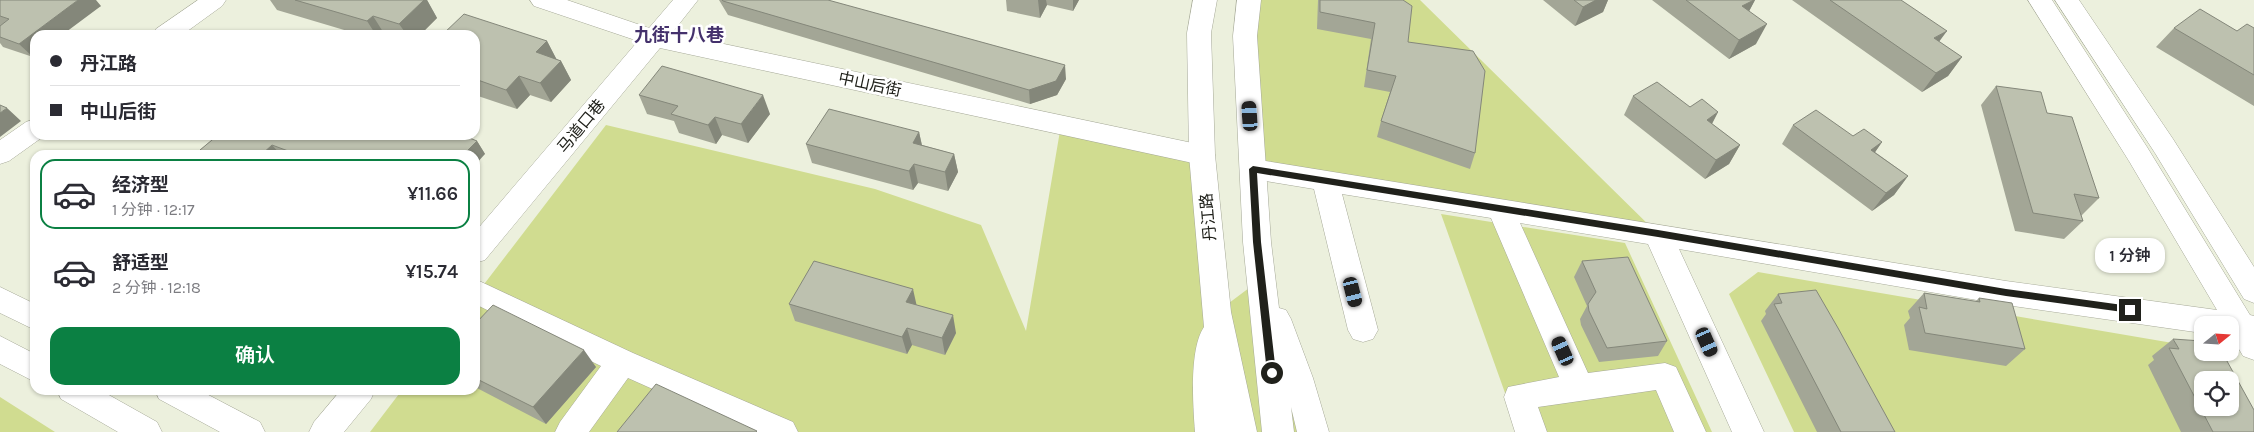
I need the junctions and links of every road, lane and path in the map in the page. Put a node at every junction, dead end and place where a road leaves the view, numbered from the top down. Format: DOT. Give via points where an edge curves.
graph roads {
  1 [pos="214,0"];
  2 [pos="542,0"];
  3 [pos="686,0"];
  4 [pos="1204,0"];
  5 [pos="1250,0"];
  6 [pos="2040,0"];
  7 [pos="2067,0"];
  8 [pos="172,30"];
  9 [pos="654,38"];
  10 [pos="30,133"];
  11 [pos="0,154"];
  12 [pos="1202,155"];
  13 [pos="1253,169"];
  14 [pos="1325,180"];
  15 [pos="1500,208"];
  16 [pos="1658,234"];
  17 [pos="480,246"];
  18 [pos="1261,279"];
  19 [pos="2254,291"];
  20 [pos="480,293"];
  21 [pos="0,300"];
  22 [pos="1216,312"];
  23 [pos="30,315"];
  24 [pos="1363,330"];
  25 [pos="2250,334"];
  26 [pos="0,350"];
  27 [pos="622,362"];
  28 [pos="30,366"];
  29 [pos="1579,387"];
  30 [pos="81,395"];
  31 [pos="179,395"];
  32 [pos="356,395"];
  33 [pos="146,432"];
  34 [pos="249,432"];
  35 [pos="325,432"];
  36 [pos="571,432"];
  37 [pos="782,432"];
  38 [pos="1211,432"];
  39 [pos="1241,432"];
  40 [pos="1278,432"];
  41 [pos="1313,432"];
  42 [pos="1531,432"];
  43 [pos="1690,432"];
  44 [pos="1748,432"];
  1 -- 8 [label="street"];
  2 -- 9 [label="street, 中山后街"];
  3 -- 9 [label="street, 马道口巷"];
  4 -- 12 [label="street, 丹江路" via="1199,33"];
  5 -- 13 [label="street" via="1245,36"];
  6 -- 25 [label="street"];
  7 -- 19 [label="street" via="2164,146"];
  9 -- 12 [label="street, 中山后街"];
  9 -- 17 [label="street, 马道口巷"];
  10 -- 11 [label="street"];
  12 -- 22 [label="street, 丹江路"];
  13 -- 14 [label="street"];
  13 -- 18 [label="street"];
  14 -- 15 [label="street"];
  14 -- 24 [label="street"];
  15 -- 16 [label="street"];
  15 -- 29 [label="street"];
  16 -- 25 [label="street"];
  16 -- 44 [label="street"];
  18 -- 40 [label="street"];
  18 -- 41 [label="street" via="1298,378"];
  20 -- 27 [label="street"];
  21 -- 23 [label="street"];
  22 -- 38 [label="street" via="1207,389"];
  22 -- 39 [label="street, 丹江路"];
  26 -- 28 [label="street"];
  27 -- 36 [label="street"];
  27 -- 37 [label="street"];
  29 -- 42 [label="street" via="1519,398"];
  29 -- 43 [label="street" via="1665,376"];
  30 -- 33 [label="street"];
  31 -- 34 [label="street"];
  32 -- 35 [label="street"];
}
